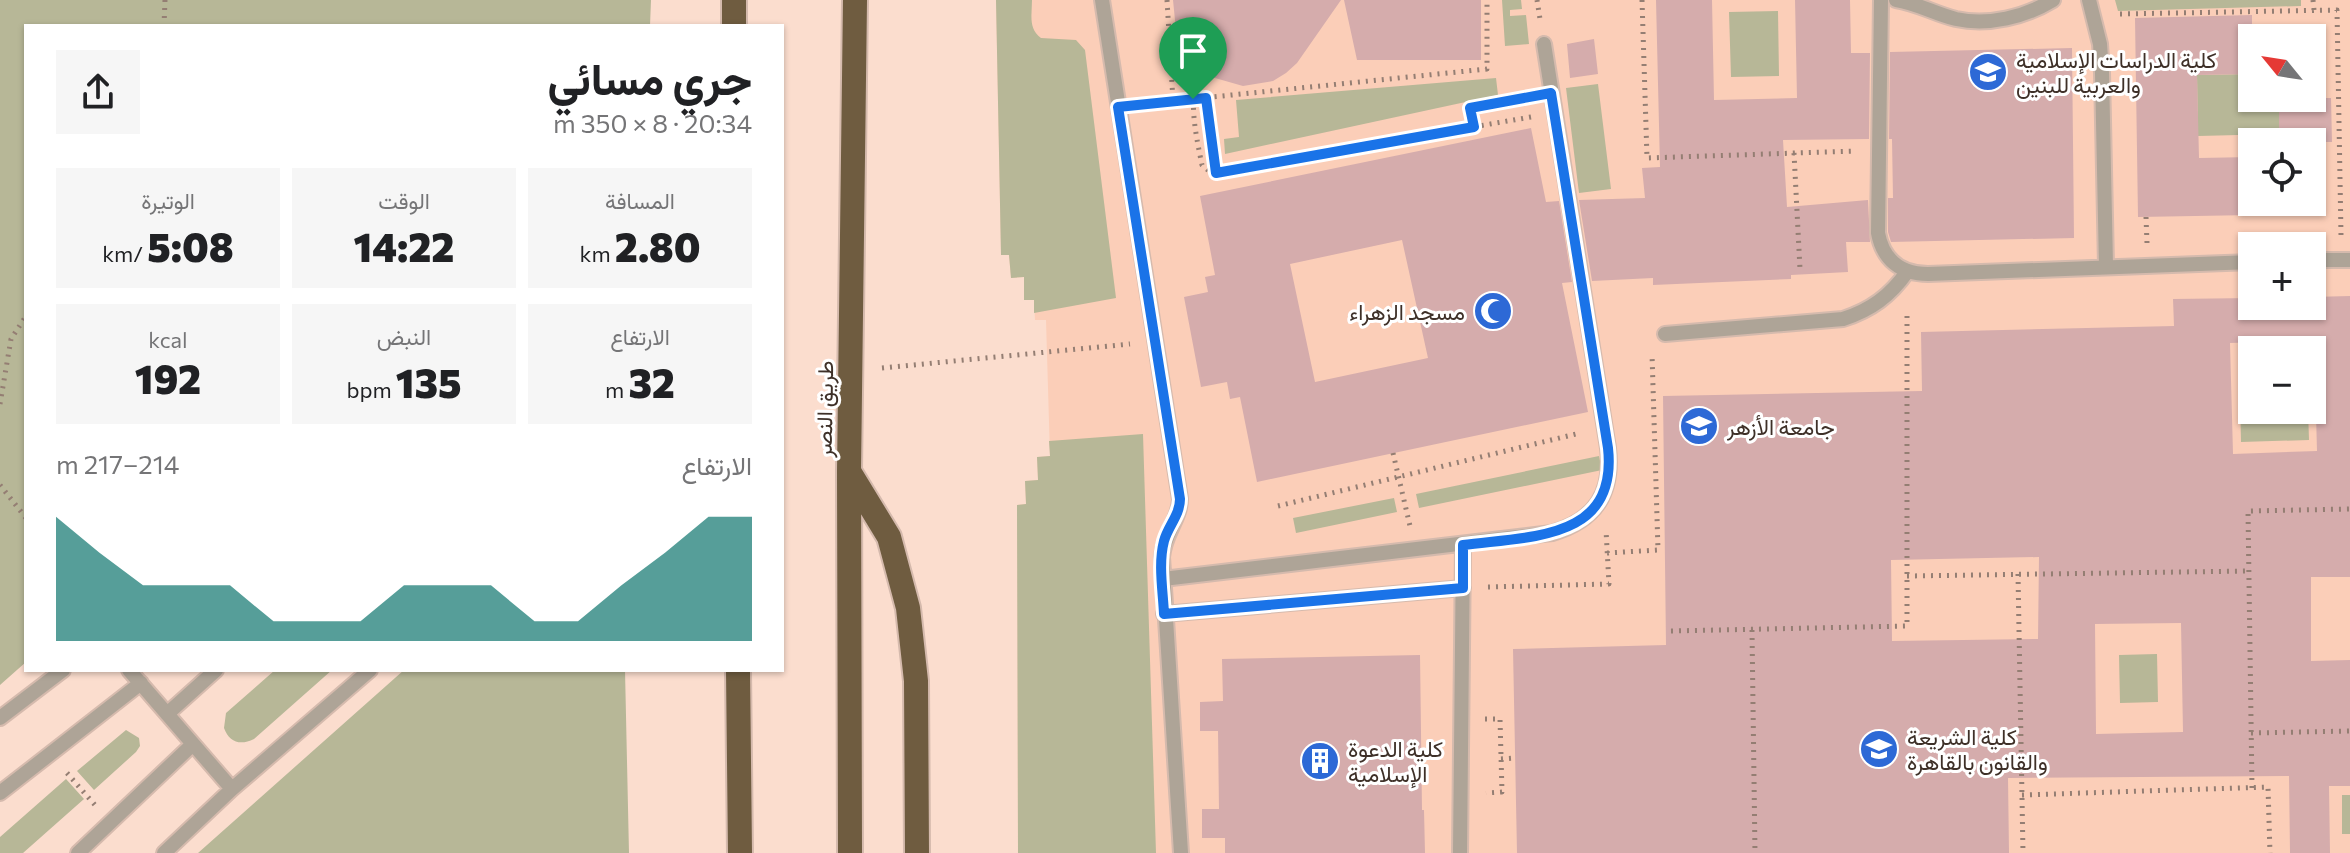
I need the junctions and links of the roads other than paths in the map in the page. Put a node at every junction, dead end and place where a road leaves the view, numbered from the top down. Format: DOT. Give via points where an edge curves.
graph roads {
  1 [pos="734,0"];
  2 [pos="855,0"];
  3 [pos="1102,0"];
  4 [pos="1881,0"];
  5 [pos="1896,0"];
  6 [pos="2053,0"];
  7 [pos="2092,7"];
  8 [pos="734,24"];
  9 [pos="1544,44"];
  10 [pos="2238,262"];
  11 [pos="2106,266"];
  12 [pos="1907,272"];
  13 [pos="1665,334"];
  14 [pos="849,471"];
  15 [pos="1463,545"];
  16 [pos="1163,579"];
  17 [pos="1463,588"];
  18 [pos="1164,614"];
  19 [pos="60,672"];
  20 [pos="131,672"];
  21 [pos="214,672"];
  22 [pos="368,672"];
  23 [pos="738,672"];
  24 [pos="141,683"];
  25 [pos="167,714"];
  26 [pos="0,718"];
  27 [pos="193,744"];
  28 [pos="232,789"];
  29 [pos="0,793"];
  30 [pos="78,853"];
  31 [pos="164,853"];
  32 [pos="740,853"];
  33 [pos="850,853"];
  34 [pos="917,853"];
  35 [pos="1181,853"];
  36 [pos="1460,853"];
  1 -- 8 [label="highway"];
  2 -- 14 [label="highway, طريق النصر"];
  3 -- 16 [label="lane" via="1180,499 1163,547"];
  4 -- 12 [label="lane" via="1880,243 1891,261"];
  5 -- 6 [label="lane" via="1972,21 2023,16"];
  7 -- 11 [label="lane" via="2102,73"];
  9 -- 15 [label="lane" via="1609,476 1598,503 1577,524 1552,533"];
  10 -- 11 [label="lane"];
  11 -- 12 [label="lane"];
  12 -- 13 [label="lane" via="1886,297 1843,319"];
  14 -- 33 [label="highway"];
  14 -- 34 [label="highway, طريق النصر" via="889,537 908,608 916,681"];
  15 -- 16 [label="lane"];
  15 -- 17 [label="lane"];
  16 -- 18 [label="lane"];
  17 -- 18 [label="lane"];
  17 -- 36 [label="lane"];
  18 -- 35 [label="lane"];
  19 -- 26 [label="lane"];
  20 -- 24 [label="lane"];
  21 -- 25 [label="lane"];
  22 -- 28 [label="lane"];
  23 -- 32 [label="highway"];
  24 -- 25 [label="lane"];
  24 -- 29 [label="lane"];
  25 -- 27 [label="lane"];
  27 -- 28 [label="lane"];
  27 -- 30 [label="lane"];
  28 -- 31 [label="lane"];
}
